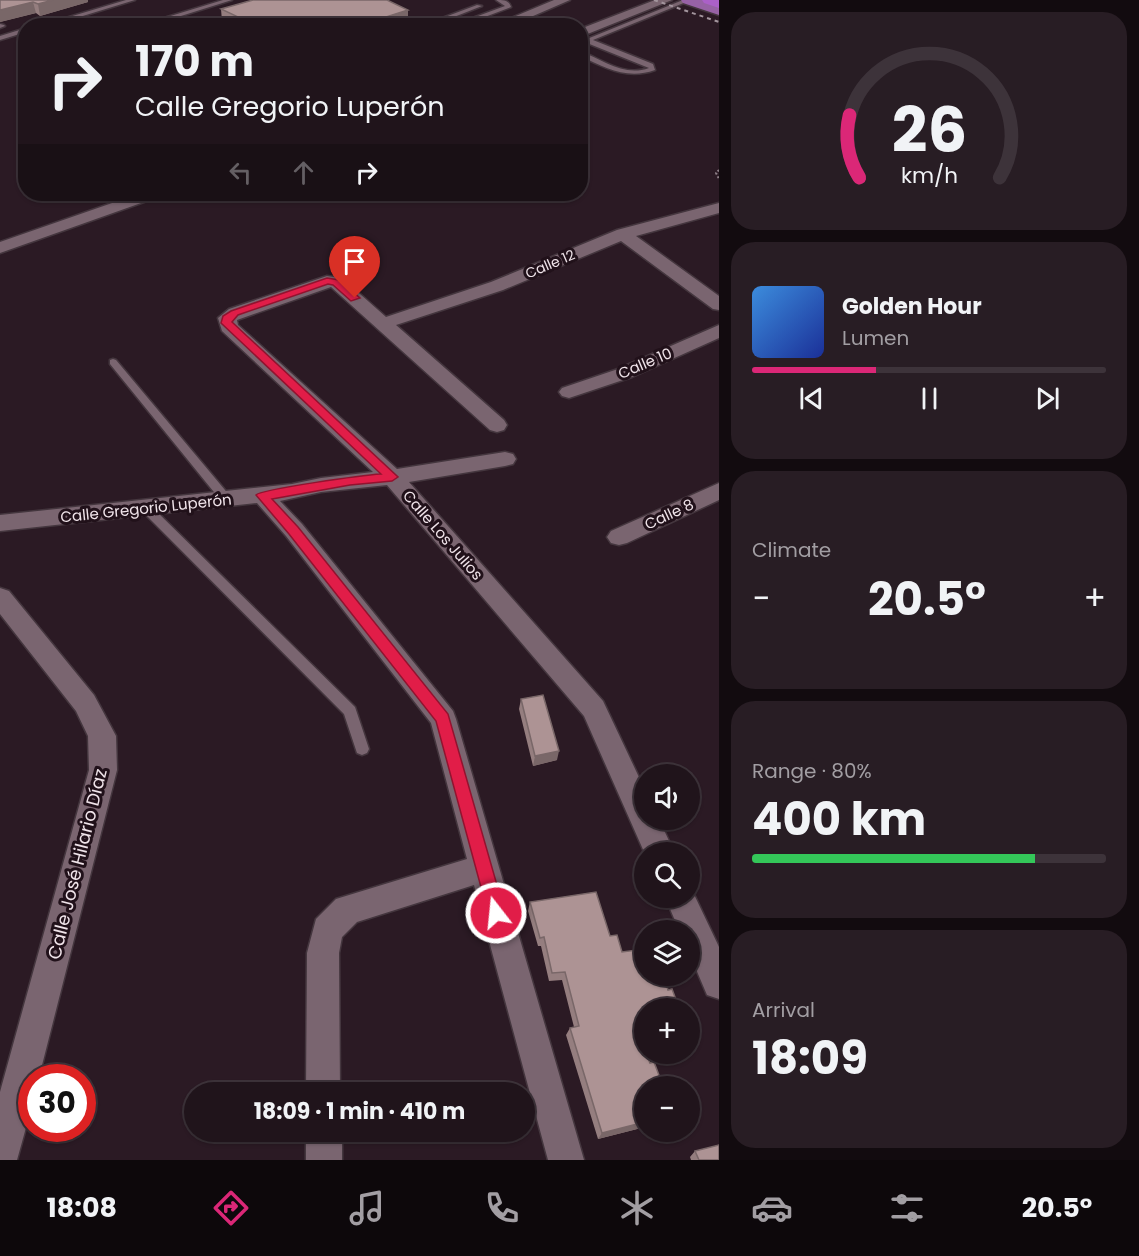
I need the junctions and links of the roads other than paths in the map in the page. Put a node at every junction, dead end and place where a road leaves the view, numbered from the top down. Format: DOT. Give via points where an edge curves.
graph roads {
  1 [pos="132,0"];
  2 [pos="229,0"];
  3 [pos="499,0"];
  4 [pos="564,0"];
  5 [pos="666,0"];
  6 [pos="688,0"];
  7 [pos="710,0"];
  8 [pos="471,3"];
  9 [pos="719,3"];
  10 [pos="478,6"];
  11 [pos="719,10"];
  12 [pos="494,13"];
  13 [pos="70,18"];
  14 [pos="167,18"];
  15 [pos="446,18"];
  16 [pos="479,18"];
  17 [pos="518,18"];
  18 [pos="18,32"];
  19 [pos="588,36"];
  20 [pos="588,36"];
  21 [pos="0,38"];
  22 [pos="588,40"];
  23 [pos="588,56"];
  24 [pos="132,201"];
  25 [pos="719,208"];
  26 [pos="623,234"];
  27 [pos="0,248"];
  28 [pos="717,301"];
  29 [pos="382,324"];
  30 [pos="719,331"];
  31 [pos="113,362"];
  32 [pos="569,392"];
  33 [pos="496,425"];
  34 [pos="505,459"];
  35 [pos="392,477"];
  36 [pos="719,491"];
  37 [pos="262,495"];
  38 [pos="226,499"];
  39 [pos="147,509"];
  40 [pos="0,523"];
  41 [pos="619,537"];
  42 [pos="0,597"];
  43 [pos="362,749"];
  44 [pos="654,842"];
  45 [pos="484,868"];
  46 [pos="685,908"];
  47 [pos="719,982"];
  48 [pos="324,1082"];
  49 [pos="324,1142"];
  50 [pos="0,1158"];
  51 [pos="324,1160"];
  52 [pos="566,1160"];
  1 -- 13 [label="lane"];
  2 -- 14 [label="lane"];
  3 -- 12 [label="lane" via="509,6"];
  4 -- 17 [label="street"];
  5 -- 19 [label="street"];
  6 -- 11 [label="main road"];
  6 -- 20 [label="lane"];
  7 -- 9 [label="highway"];
  8 -- 10 [label="lane"];
  10 -- 12 [label="lane"];
  10 -- 15 [label="lane"];
  12 -- 16 [label="lane"];
  18 -- 21 [label="lane"];
  22 -- 23 [label="lane" via="653,69 631,74"];
  24 -- 27 [label="street"];
  25 -- 26 [label="street, Calle 12"];
  26 -- 28 [label="street"];
  26 -- 29 [label="street, Calle 12" via="497,286"];
  29 -- 33 [label="street, Calle Los Julios"];
  29 -- 35 [label="street, Calle Los Julios" via="336,282 327,281 235,313 226,323"];
  30 -- 32 [label="street, Calle 10" via="625,373"];
  31 -- 38 [label="lane"];
  34 -- 35 [label="street, Calle Gregorio Luperón"];
  35 -- 37 [label="street, Calle Gregorio Luperón"];
  35 -- 44 [label="street, Calle Los Julios" via="594,709"];
  36 -- 41 [label="street, Calle 8"];
  37 -- 38 [label="street, Calle Gregorio Luperón"];
  37 -- 45 [label="street" via="294,530 442,719"];
  38 -- 39 [label="street, Calle Gregorio Luperón"];
  39 -- 40 [label="street, Calle Gregorio Luperón"];
  39 -- 43 [label="lane" via="350,711"];
  42 -- 50 [label="street, Calle José Hilario Díaz" via="85,703 102,736 104,770"];
  45 -- 48 [label="street" via="347,910 327,930 323,953"];
  45 -- 52 [label="street"];
  46 -- 47 [label="street"];
  49 -- 51 [label="street"];
}
